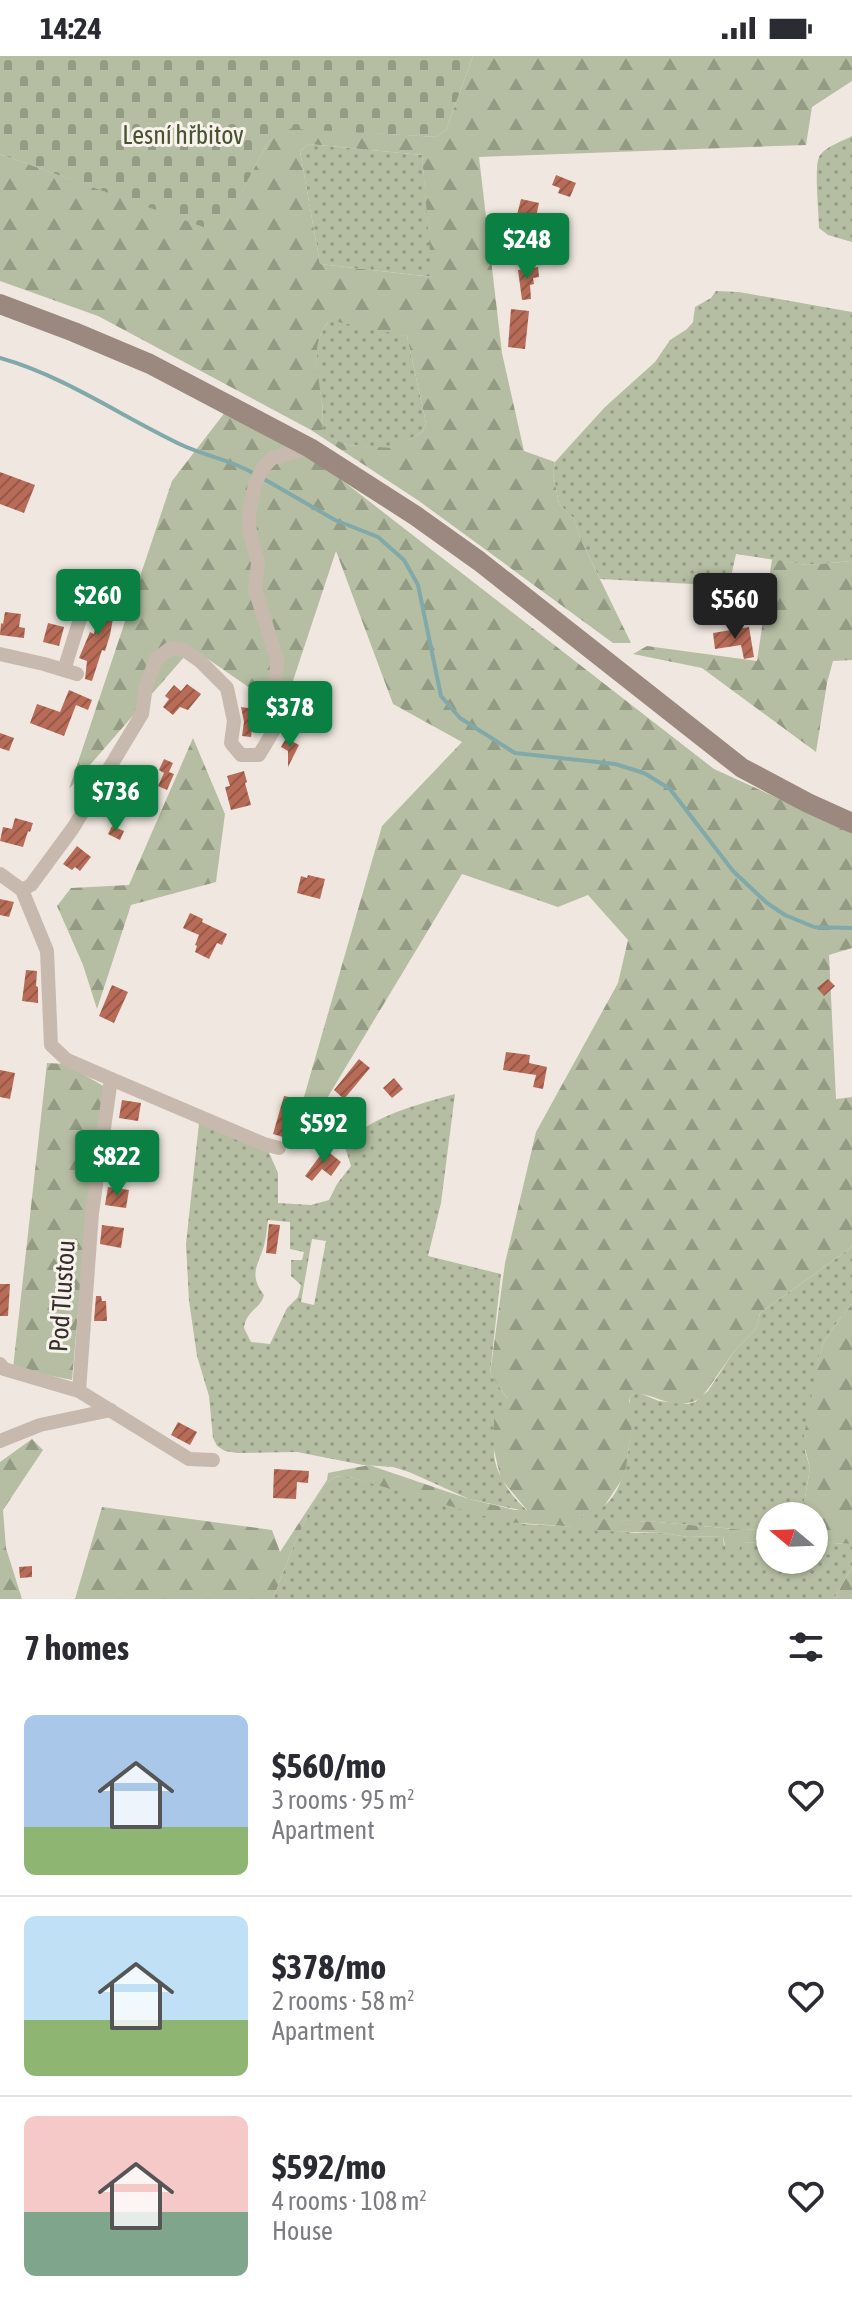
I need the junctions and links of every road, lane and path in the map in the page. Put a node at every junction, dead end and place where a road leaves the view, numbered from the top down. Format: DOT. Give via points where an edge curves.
graph roads {
  1 [pos="0,304"];
  2 [pos="310,448"];
  3 [pos="91,584"];
  4 [pos="0,654"];
  5 [pos="852,823"];
  6 [pos="0,874"];
  7 [pos="22,890"];
  8 [pos="111,1079"];
  9 [pos="279,1148"];
  10 [pos="0,1364"];
  11 [pos="79,1391"];
  12 [pos="111,1410"];
  13 [pos="0,1441"];
  14 [pos="213,1460"];
  1 -- 2 [label="main road" via="150,364"];
  2 -- 5 [label="main road" via="479,561 742,768"];
  2 -- 7 [label="street" via="272,458 255,484 249,515 258,563 255,589 277,660 274,730 259,755 241,755 231,743 234,721 227,688 200,661 171,648 156,659 142,714 73,828"];
  3 -- 4 [label="street" via="71,672"];
  6 -- 7 [label="street"];
  7 -- 8 [label="street" via="47,951 51,1045 67,1060"];
  8 -- 9 [label="street"];
  8 -- 11 [label="street, Pod Tlustou" via="92,1213"];
  10 -- 11 [label="street"];
  11 -- 12 [label="street"];
  12 -- 13 [label="street" via="40,1425"];
  12 -- 14 [label="street" via="189,1459"];
}
